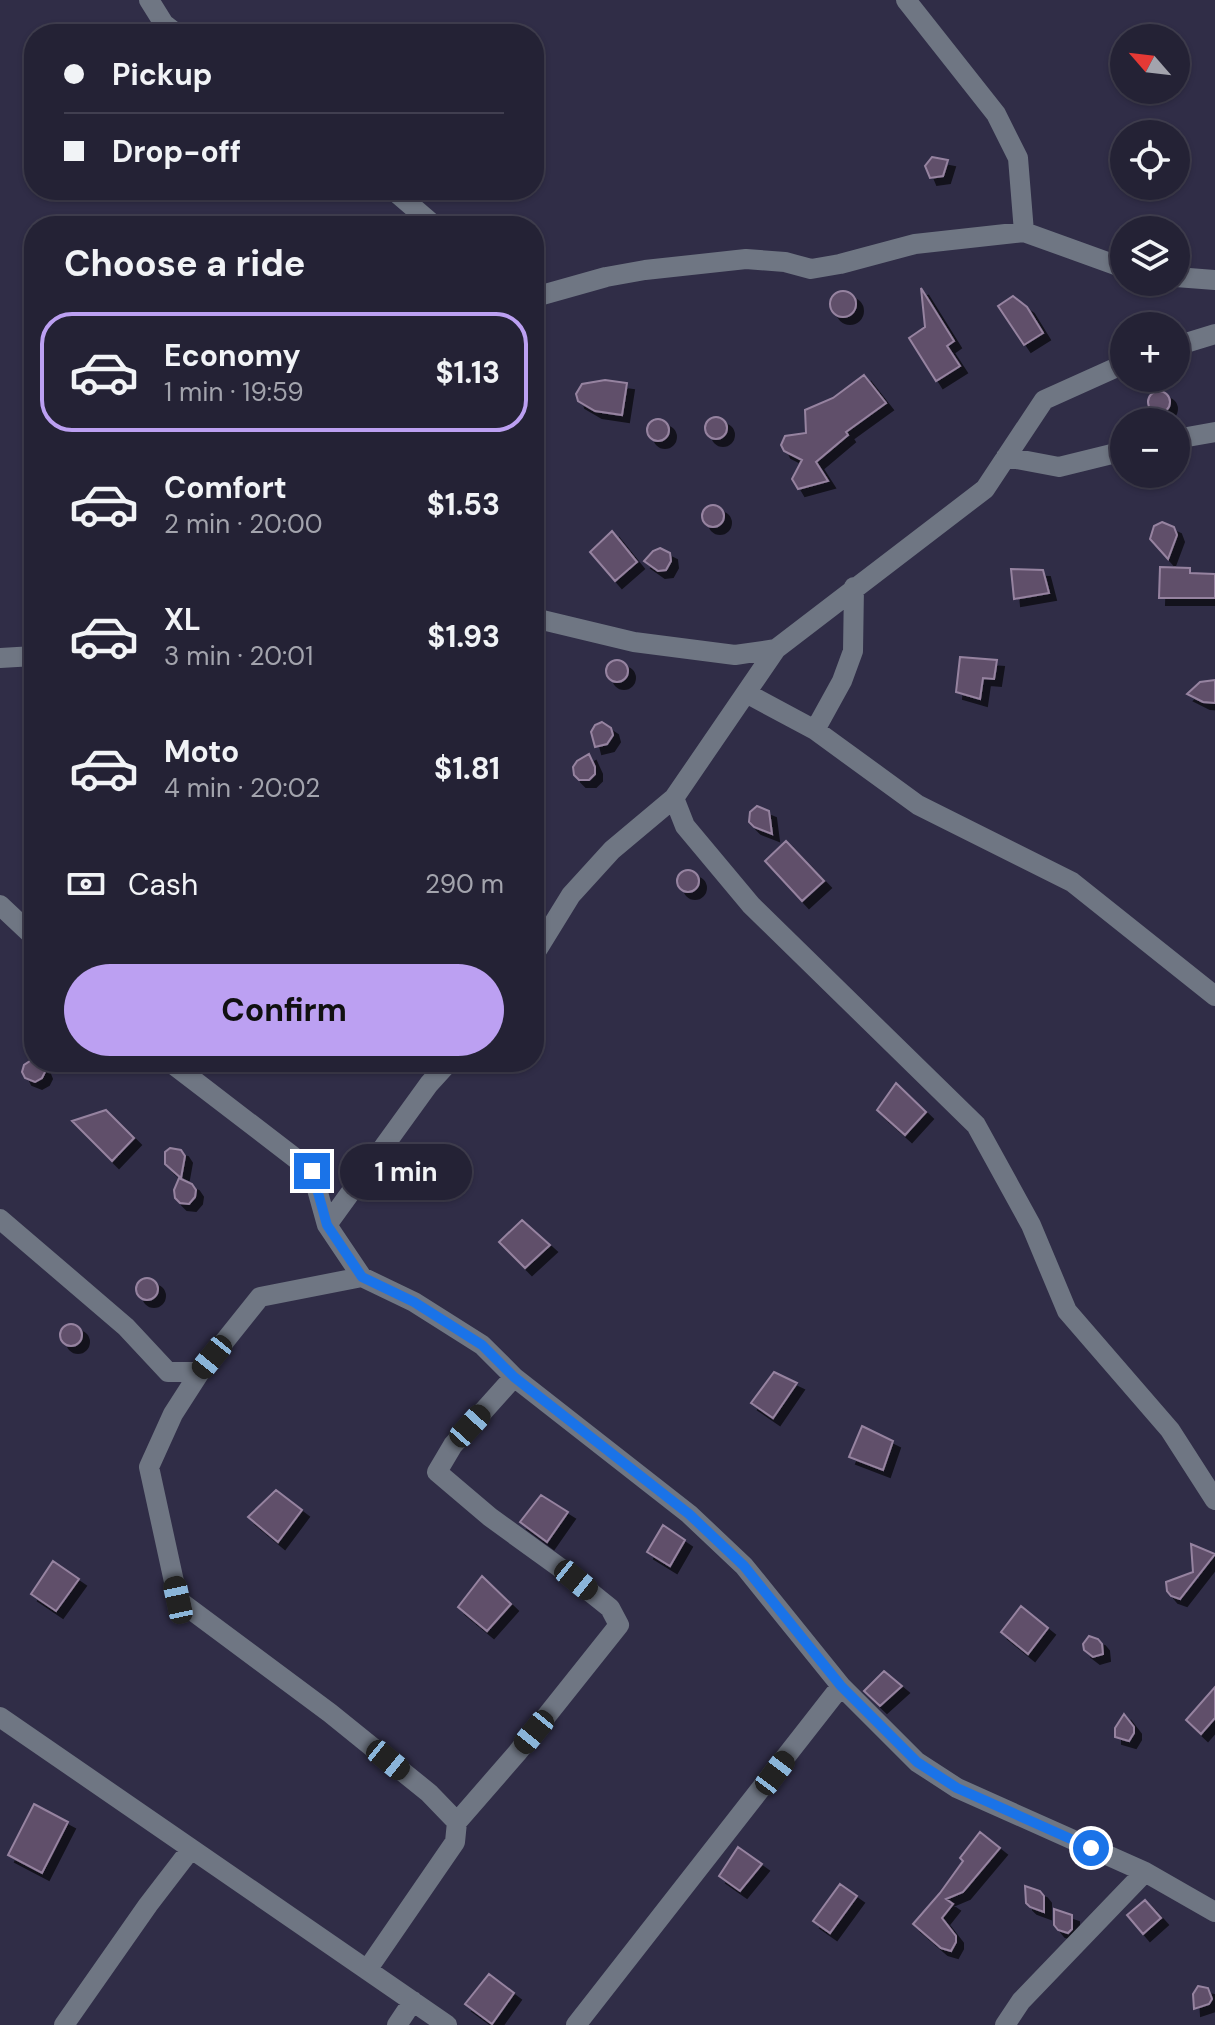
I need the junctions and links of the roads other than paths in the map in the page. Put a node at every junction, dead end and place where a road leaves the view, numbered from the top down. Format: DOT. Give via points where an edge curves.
graph roads {
  1 [pos="149,0"];
  2 [pos="906,0"];
  3 [pos="164,24"];
  4 [pos="405,200"];
  5 [pos="423,216"];
  6 [pos="1024,232"];
  7 [pos="1110,263"];
  8 [pos="1190,278"];
  9 [pos="1215,280"];
  10 [pos="544,294"];
  11 [pos="1215,334"];
  12 [pos="1190,342"];
  13 [pos="1110,370"];
  14 [pos="1215,432"];
  15 [pos="1190,436"];
  16 [pos="1110,454"];
  17 [pos="1006,457"];
  18 [pos="854,587"];
  19 [pos="544,620"];
  20 [pos="776,649"];
  21 [pos="24,657"];
  22 [pos="0,658"];
  23 [pos="746,693"];
  24 [pos="815,730"];
  25 [pos="674,798"];
  26 [pos="0,905"];
  27 [pos="24,928"];
  28 [pos="544,939"];
  29 [pos="1215,996"];
  30 [pos="183,1072"];
  31 [pos="440,1072"];
  32 [pos="0,1219"];
  33 [pos="327,1225"];
  34 [pos="362,1277"];
  35 [pos="200,1372"];
  36 [pos="514,1377"];
  37 [pos="1215,1500"];
  38 [pos="841,1686"];
  39 [pos="0,1717"];
  40 [pos="457,1822"];
  41 [pos="191,1849"];
  42 [pos="1145,1872"];
  43 [pos="1215,1912"];
  44 [pos="367,1970"];
  45 [pos="413,2001"];
  46 [pos="64,2025"];
  47 [pos="397,2025"];
  48 [pos="447,2025"];
  49 [pos="576,2025"];
  50 [pos="1005,2025"];
  1 -- 3 [label="street"];
  2 -- 6 [label="street" via="996,114 1018,158"];
  4 -- 5 [label="street"];
  6 -- 7 [label="street"];
  6 -- 10 [label="street" via="915,244 811,269 746,259 645,270"];
  8 -- 9 [label="street"];
  11 -- 12 [label="street"];
  13 -- 17 [label="street" via="1044,400"];
  14 -- 15 [label="street"];
  16 -- 17 [label="street" via="1059,467"];
  17 -- 18 [label="street" via="985,489"];
  18 -- 20 [label="street"];
  18 -- 24 [label="street" via="853,651"];
  19 -- 20 [label="street" via="634,642 735,655"];
  20 -- 23 [label="street"];
  21 -- 22 [label="street"];
  23 -- 24 [label="street"];
  23 -- 25 [label="street"];
  24 -- 29 [label="street" via="918,805 1072,882"];
  25 -- 28 [label="street" via="612,850 571,895"];
  25 -- 37 [label="street" via="685,826 751,905 976,1125 1031,1225 1067,1311 1170,1430"];
  26 -- 27 [label="street"];
  30 -- 33 [label="street" via="312,1171"];
  31 -- 33 [label="street"];
  32 -- 35 [label="street" via="126,1327 168,1372"];
  33 -- 34 [label="street"];
  34 -- 35 [label="street" via="260,1297"];
  34 -- 36 [label="street" via="482,1345"];
  35 -- 40 [label="street" via="149,1467 178,1600 330,1713"];
  36 -- 38 [label="street" via="722,1545"];
  36 -- 40 [label="street" via="453,1445 437,1472 610,1608 619,1625"];
  38 -- 42 [label="street" via="917,1762 957,1788"];
  38 -- 49 [label="street"];
  39 -- 41 [label="street"];
  40 -- 44 [label="street" via="455,1842"];
  41 -- 44 [label="street"];
  41 -- 46 [label="street"];
  42 -- 43 [label="street"];
  42 -- 50 [label="street" via="1021,2001"];
  44 -- 45 [label="street"];
  45 -- 47 [label="street"];
  45 -- 48 [label="street"];
}
